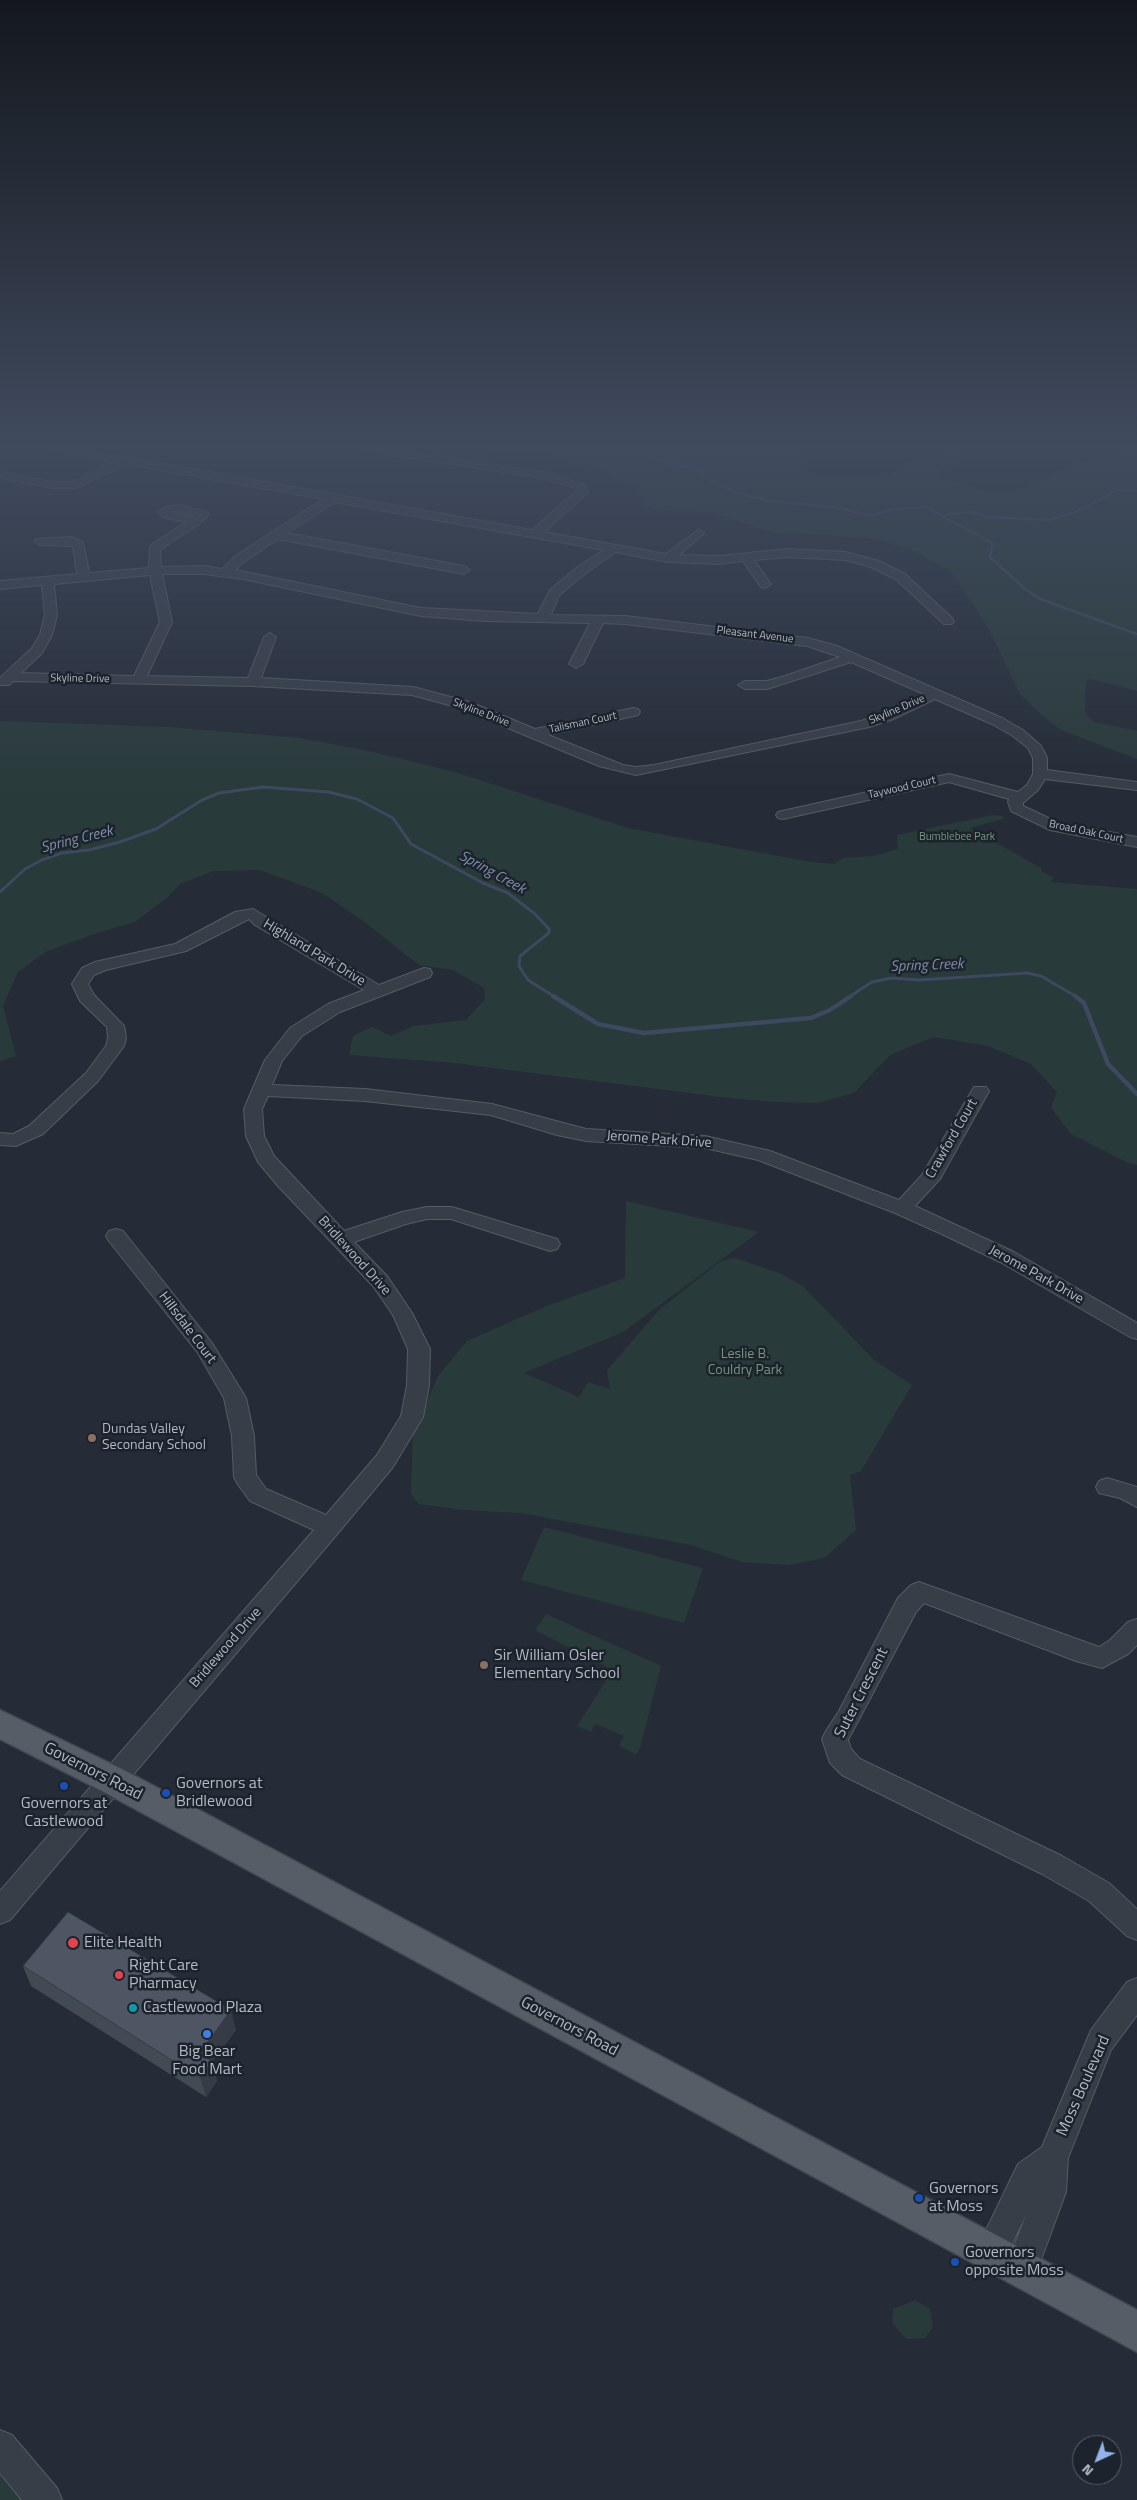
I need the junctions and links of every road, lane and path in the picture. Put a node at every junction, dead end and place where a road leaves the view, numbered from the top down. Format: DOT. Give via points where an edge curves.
graph roads {
  1 [pos="81,565"];
  2 [pos="155,565"];
  3 [pos="234,565"];
  4 [pos="435,565"];
  5 [pos="590,565"];
  6 [pos="752,565"];
  7 [pos="877,565"];
  8 [pos="464,570"];
  9 [pos="156,571"];
  10 [pos="226,572"];
  11 [pos="83,578"];
  12 [pos="48,581"];
  13 [pos="765,584"];
  14 [pos="0,585"];
  15 [pos="543,618"];
  16 [pos="598,620"];
  17 [pos="948,621"];
  18 [pos="270,637"];
  19 [pos="850,658"];
  20 [pos="576,664"];
  21 [pos="138,680"];
  22 [pos="5,682"];
  23 [pos="253,682"];
  24 [pos="745,685"];
  25 [pos="934,694"];
  26 [pos="633,712"];
  27 [pos="532,734"];
  28 [pos="1040,774"];
  29 [pos="1137,786"];
  30 [pos="1017,800"];
  31 [pos="783,815"];
  32 [pos="1137,842"];
  33 [pos="424,973"];
  34 [pos="376,990"];
  35 [pos="263,1090"];
  36 [pos="980,1091"];
  37 [pos="0,1139"];
  38 [pos="902,1208"];
  39 [pos="116,1236"];
  40 [pos="340,1240"];
  41 [pos="550,1244"];
  42 [pos="1137,1332"];
  43 [pos="1107,1487"];
  44 [pos="1137,1498"];
  45 [pos="330,1527"];
  46 [pos="1137,1630"];
  47 [pos="0,1724"];
  48 [pos="112,1780"];
  49 [pos="0,1911"];
  50 [pos="1137,1927"];
  51 [pos="1137,1992"];
  52 [pos="1007,2261"];
  53 [pos="1137,2332"];
  54 [pos="0,2447"];
  55 [pos="45,2500"];
  1 -- 11 [label="street"];
  2 -- 9 [label="street"];
  3 -- 10 [label="street"];
  4 -- 8 [label="street"];
  5 -- 15 [label="street" via="554,593"];
  6 -- 13 [label="street"];
  7 -- 17 [label="street" via="901,578"];
  9 -- 10 [label="street, Pleasant Avenue"];
  9 -- 11 [label="street, Pleasant Avenue"];
  9 -- 21 [label="street" via="166,622"];
  10 -- 15 [label="street, Pleasant Avenue" via="421,612"];
  11 -- 12 [label="street, Pleasant Avenue"];
  12 -- 14 [label="street, Pleasant Avenue"];
  12 -- 22 [label="street" via="50,615 46,635 37,650"];
  15 -- 16 [label="street, Pleasant Avenue"];
  16 -- 19 [label="street, Pleasant Avenue" via="687,626 808,642"];
  16 -- 20 [label="street"];
  18 -- 23 [label="street"];
  19 -- 24 [label="street" via="790,680"];
  19 -- 25 [label="street, Pleasant Avenue"];
  21 -- 22 [label="street, Skyline Drive"];
  21 -- 23 [label="street, Skyline Drive"];
  23 -- 27 [label="street, Skyline Drive" via="413,691 465,705"];
  25 -- 27 [label="street, Skyline Drive" via="864,724 636,771 620,769"];
  25 -- 28 [label="street, Pleasant Avenue" via="1018,733 1034,746 1040,758"];
  26 -- 27 [label="street, Talisman Court"];
  28 -- 29 [label="street"];
  28 -- 30 [label="street" via="1033,787"];
  30 -- 31 [label="street, Taywood Court" via="949,778"];
  30 -- 32 [label="street, Broad Oak Court" via="1016,808 1055,827"];
  33 -- 34 [label="street, Bridlewood Drive"];
  34 -- 35 [label="street, Bridlewood Drive" via="334,1008 296,1032 274,1060"];
  34 -- 37 [label="street, Highland Park Drive" via="261,922 253,914 241,915 180,948 101,966 88,972 80,984 86,997 115,1026 115,1046 92,1077 36,1130 16,1140"];
  35 -- 38 [label="street, Jerome Park Drive" via="416,1100 492,1110 586,1135 705,1142 763,1155"];
  35 -- 40 [label="street, Bridlewood Drive" via="253,1109 255,1136 265,1158"];
  36 -- 38 [label="street, Crawford Court" via="930,1179"];
  38 -- 42 [label="street, Jerome Park Drive" via="1007,1257"];
  39 -- 45 [label="street, Hillsdale Court" via="205,1348 235,1398 243,1436 245,1477 258,1495"];
  40 -- 41 [label="street" via="402,1218 452,1213"];
  40 -- 45 [label="street, Bridlewood Drive" via="380,1281 402,1313 419,1349 418,1385 412,1417 384,1461"];
  43 -- 44 [label="street" via="1126,1491"];
  45 -- 48 [label="street, Bridlewood Drive"];
  46 -- 50 [label="street, Suter Crescent" via="1102,1658 919,1592 907,1605 835,1739 839,1755 851,1767 1052,1865 1099,1892"];
  47 -- 48 [label="main road, Governors Road"];
  48 -- 49 [label="street, Bridlewood Drive"];
  48 -- 52 [label="main road, Governors Road"];
  51 -- 52 [label="street, Moss Boulevard" via="1101,2040 1053,2158 1050,2192"];
  52 -- 53 [label="main road, Governors Road"];
  54 -- 55 [label="street"];
}
